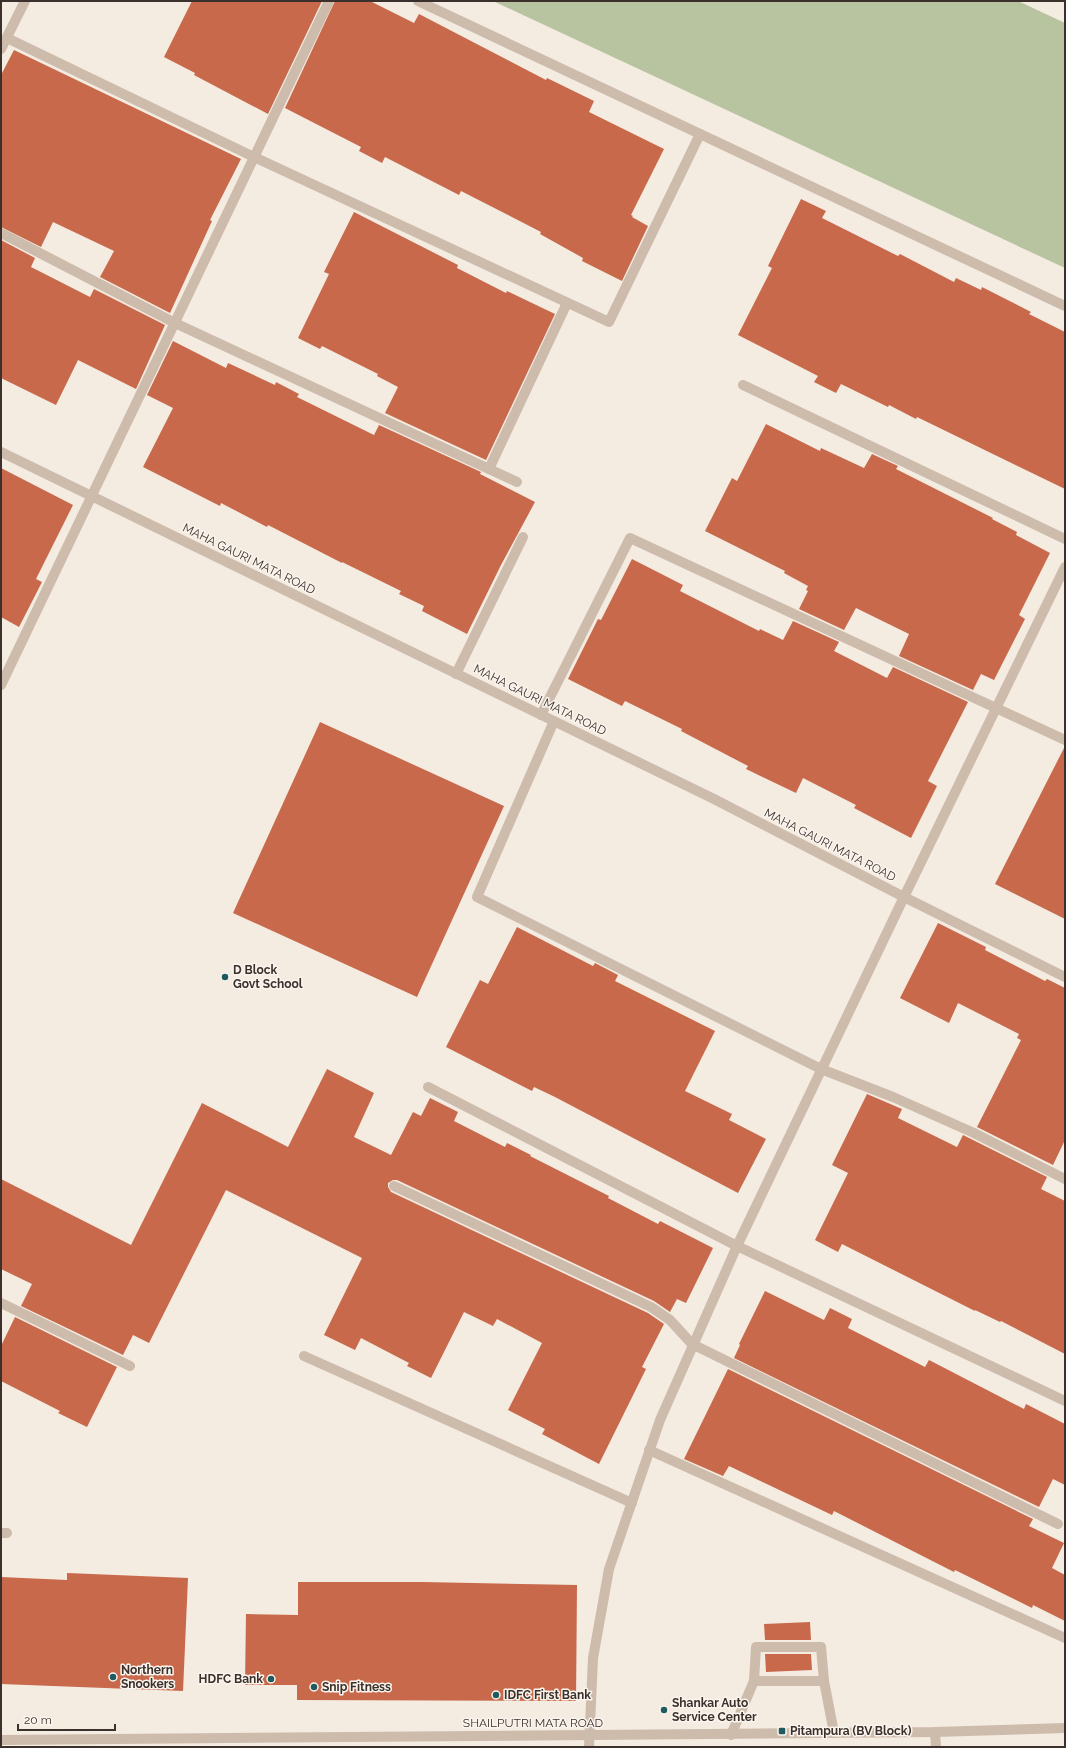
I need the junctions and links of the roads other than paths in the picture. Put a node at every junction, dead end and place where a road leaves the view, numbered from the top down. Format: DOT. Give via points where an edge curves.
graph roads {
  1 [pos="24,1"];
  2 [pos="329,1"];
  3 [pos="418,1"];
  4 [pos="7,38"];
  5 [pos="1,49"];
  6 [pos="700,134"];
  7 [pos="254,157"];
  8 [pos="1,233"];
  9 [pos="568,303"];
  10 [pos="1065,306"];
  11 [pos="175,323"];
  12 [pos="743,385"];
  13 [pos="1,452"];
  14 [pos="489,469"];
  15 [pos="517,482"];
  16 [pos="91,497"];
  17 [pos="523,537"];
  18 [pos="1065,539"];
  19 [pos="1065,567"];
  20 [pos="456,674"];
  21 [pos="1,685"];
  22 [pos="996,709"];
  23 [pos="541,715"];
  24 [pos="554,722"];
  25 [pos="1065,740"];
  26 [pos="904,897"];
  27 [pos="1065,977"];
  28 [pos="821,1069"];
  29 [pos="428,1087"];
  30 [pos="1065,1179"];
  31 [pos="394,1186"];
  32 [pos="737,1246"];
  33 [pos="1,1303"];
  34 [pos="692,1344"];
  35 [pos="304,1356"];
  36 [pos="130,1366"];
  37 [pos="1065,1401"];
  38 [pos="650,1450"];
  39 [pos="632,1503"];
  40 [pos="1058,1524"];
  41 [pos="1065,1638"];
  42 [pos="754,1681"];
  43 [pos="824,1682"];
  44 [pos="1065,1728"];
  45 [pos="934,1732"];
  46 [pos="834,1733"];
  47 [pos="731,1734"];
  48 [pos="588,1736"];
  49 [pos="1,1740"];
  50 [pos="589,1747"];
  51 [pos="936,1747"];
  1 -- 4 [label="street"];
  2 -- 7 [label="street"];
  3 -- 6 [label="street"];
  4 -- 5 [label="street"];
  4 -- 7 [label="street"];
  6 -- 9 [label="street" via="609,322"];
  6 -- 10 [label="street"];
  7 -- 9 [label="street"];
  7 -- 11 [label="street"];
  8 -- 11 [label="street"];
  9 -- 14 [label="street"];
  11 -- 14 [label="street"];
  11 -- 16 [label="street"];
  12 -- 18 [label="street"];
  13 -- 16 [label="street, MAHA GAURI MATA ROAD"];
  14 -- 15 [label="street"];
  16 -- 20 [label="street, MAHA GAURI MATA ROAD"];
  16 -- 21 [label="street"];
  17 -- 20 [label="street"];
  19 -- 22 [label="street"];
  20 -- 23 [label="street, MAHA GAURI MATA ROAD"];
  22 -- 23 [label="street" via="630,538"];
  22 -- 25 [label="street"];
  22 -- 26 [label="street"];
  23 -- 24 [label="street, MAHA GAURI MATA ROAD"];
  24 -- 26 [label="street, MAHA GAURI MATA ROAD" via="714,799"];
  24 -- 28 [label="street" via="477,897"];
  26 -- 27 [label="street, MAHA GAURI MATA ROAD"];
  26 -- 28 [label="street"];
  28 -- 30 [label="street" via="974,1133"];
  28 -- 32 [label="street"];
  29 -- 32 [label="street"];
  31 -- 34 [label="street" via="651,1307 670,1320"];
  32 -- 34 [label="street"];
  32 -- 37 [label="street"];
  33 -- 36 [label="street"];
  34 -- 38 [label="street"];
  34 -- 40 [label="street"];
  35 -- 39 [label="street"];
  38 -- 39 [label="street"];
  38 -- 41 [label="street"];
  39 -- 48 [label="street" via="608,1577 593,1658"];
  42 -- 43 [label="street"];
  42 -- 43 [label="street" via="756,1647 821,1647"];
  42 -- 47 [label="street"];
  43 -- 46 [label="street"];
  44 -- 45 [label="street, SHAILPUTRI MATA ROAD"];
  45 -- 46 [label="street, SHAILPUTRI MATA ROAD"];
  45 -- 51 [label="street"];
  46 -- 47 [label="street, SHAILPUTRI MATA ROAD"];
  47 -- 48 [label="street, SHAILPUTRI MATA ROAD"];
  48 -- 49 [label="street, SHAILPUTRI MATA ROAD"];
  48 -- 50 [label="street"];
}
